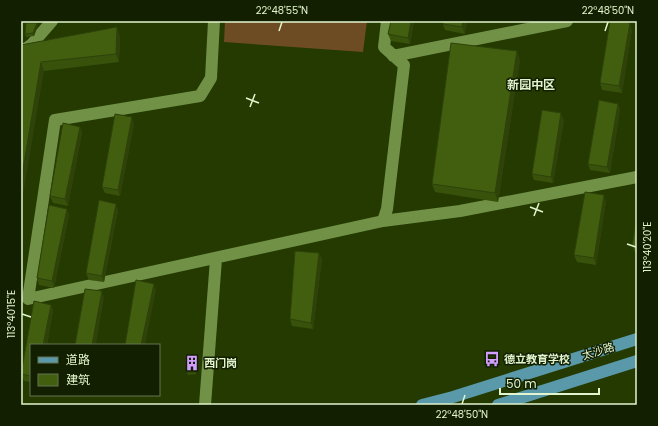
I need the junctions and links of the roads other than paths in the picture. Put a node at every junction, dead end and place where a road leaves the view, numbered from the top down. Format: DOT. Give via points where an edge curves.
graph roads {
  1 [pos="52,21"];
  2 [pos="214,21"];
  3 [pos="387,21"];
  4 [pos="567,21"];
  5 [pos="21,52"];
  6 [pos="393,56"];
  7 [pos="637,177"];
  8 [pos="383,221"];
  9 [pos="216,259"];
  10 [pos="637,339"];
  11 [pos="637,361"];
  12 [pos="205,405"];
  13 [pos="422,405"];
  14 [pos="498,405"];
  1 -- 5 [label="street" via="32,44"];
  2 -- 9 [label="street" via="211,78 200,96 55,120 28,299"];
  3 -- 6 [label="street" via="384,47"];
  4 -- 6 [label="street"];
  6 -- 8 [label="street" via="404,65 387,208"];
  7 -- 8 [label="street" via="460,211"];
  8 -- 9 [label="street"];
  9 -- 12 [label="street"];
  10 -- 13 [label="main road, 太沙路"];
  11 -- 14 [label="main road, 太沙路"];
}
